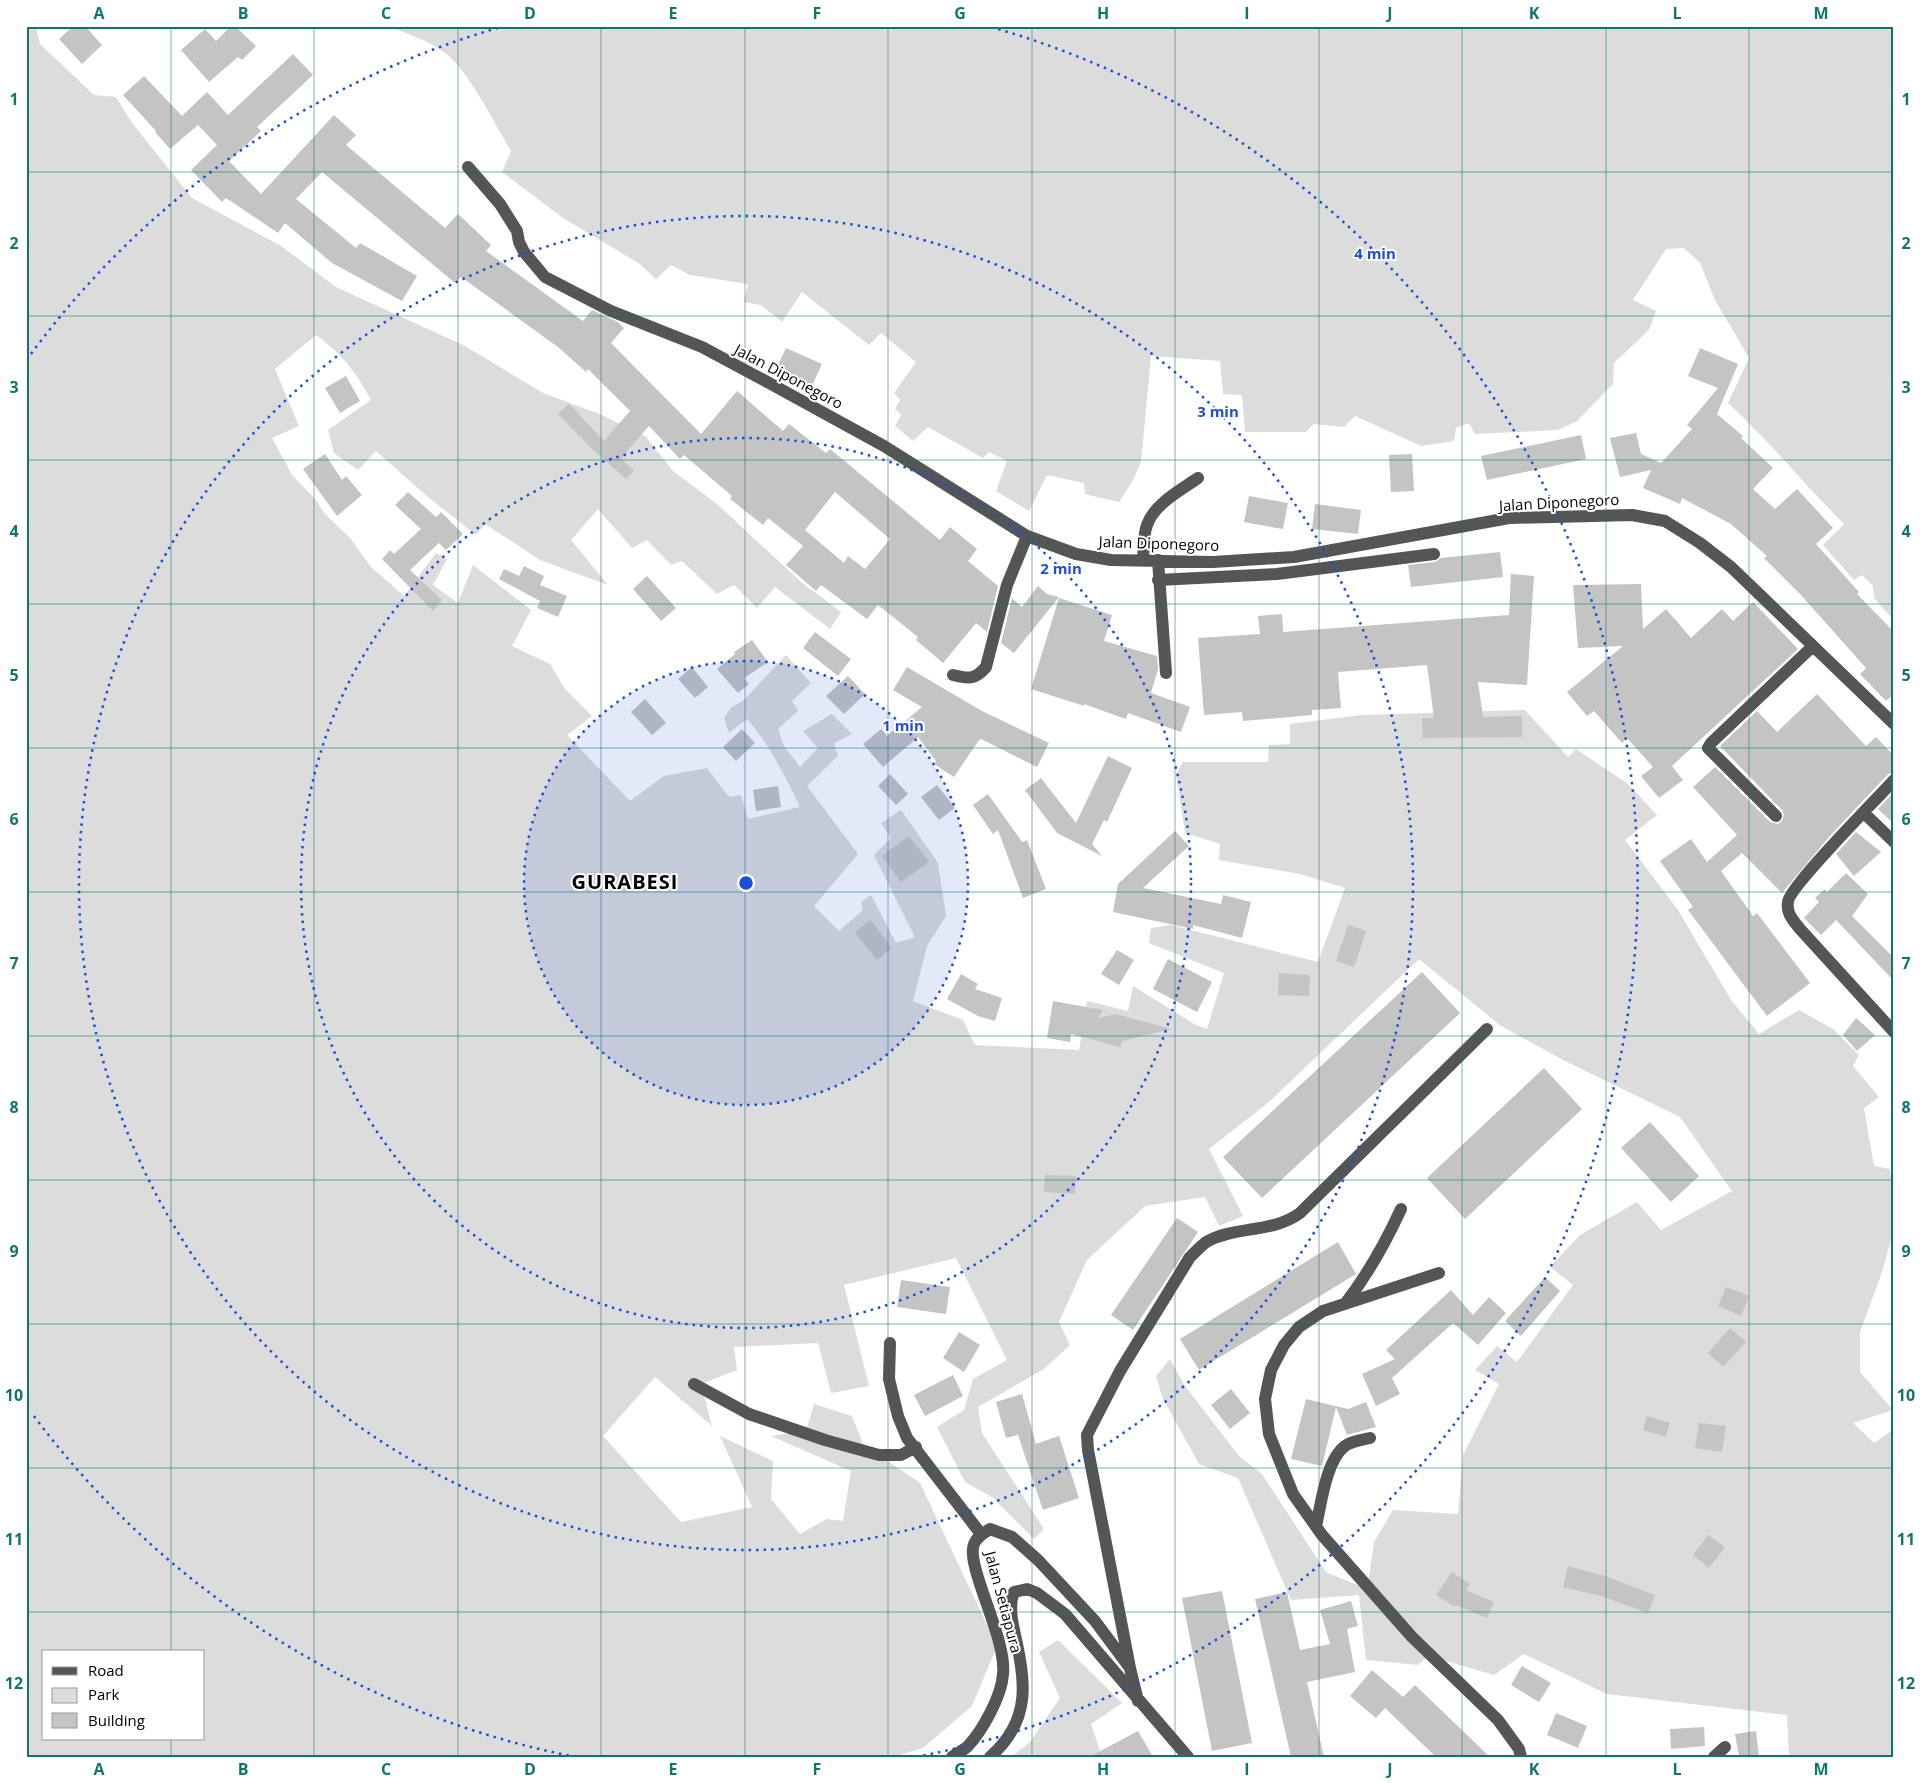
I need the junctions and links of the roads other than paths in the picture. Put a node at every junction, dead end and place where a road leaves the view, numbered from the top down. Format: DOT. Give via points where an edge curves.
graph roads {
  1 [pos="468,167"];
  2 [pos="1198,478"];
  3 [pos="1027,536"];
  4 [pos="1434,554"];
  5 [pos="1143,560"];
  6 [pos="1158,560"];
  7 [pos="1158,580"];
  8 [pos="1813,646"];
  9 [pos="1166,673"];
  10 [pos="953,675"];
  11 [pos="1894,724"];
  12 [pos="1894,780"];
  13 [pos="1864,813"];
  14 [pos="1776,816"];
  15 [pos="1894,842"];
  16 [pos="1487,1029"];
  17 [pos="1894,1032"];
  18 [pos="1401,1209"];
  19 [pos="1439,1273"];
  20 [pos="1345,1304"];
  21 [pos="890,1343"];
  22 [pos="694,1384"];
  23 [pos="1370,1438"];
  24 [pos="916,1448"];
  25 [pos="1316,1526"];
  26 [pos="981,1534"];
  27 [pos="1130,1668"];
  28 [pos="1138,1701"];
  29 [pos="1725,1747"];
  30 [pos="952,1757"];
  31 [pos="990,1757"];
  32 [pos="1188,1757"];
  33 [pos="1521,1757"];
  34 [pos="1714,1757"];
  1 -- 3 [label="street, Jalan Diponegoro" via="500,204 517,231 524,252 545,276 611,311 702,348 771,384 884,446"];
  2 -- 5 [label="street" via="1157,508 1149,519"];
  3 -- 5 [label="street, Jalan Diponegoro" via="1076,554 1111,560"];
  3 -- 10 [label="street" via="1007,585 986,667 971,679"];
  4 -- 7 [label="street" via="1277,574"];
  5 -- 6 [label="street, Jalan Diponegoro"];
  6 -- 7 [label="street"];
  6 -- 8 [label="street, Jalan Diponegoro" via="1213,562 1294,557 1509,518 1632,515 1665,521 1700,543 1731,567"];
  7 -- 9 [label="street"];
  8 -- 11 [label="street, Jalan Diponegoro"];
  8 -- 14 [label="street" via="1708,748"];
  12 -- 13 [label="street"];
  13 -- 15 [label="street"];
  13 -- 17 [label="street" via="1809,871 1788,900 1788,912 1831,965"];
  16 -- 27 [label="street" via="1300,1213 1278,1225 1227,1234 1206,1242 1190,1257 1120,1371 1087,1435"];
  18 -- 20 [label="street" via="1382,1250"];
  19 -- 20 [label="street"];
  20 -- 25 [label="street" via="1323,1310 1299,1327 1284,1345 1271,1370 1265,1399 1269,1434 1293,1494"];
  21 -- 24 [label="street" via="889,1379 895,1407 907,1438"];
  22 -- 24 [label="street" via="749,1414 825,1440 879,1455 901,1455"];
  23 -- 25 [label="street" via="1346,1444 1341,1450 1326,1481"];
  24 -- 26 [label="street"];
  25 -- 33 [label="street" via="1412,1637 1498,1720 1519,1749"];
  26 -- 27 [label="street, Jalan Setiapura" via="990,1529 1001,1532 1038,1560 1095,1621"];
  26 -- 30 [label="street, Jalan Setiapura" via="972,1552 997,1628 1004,1674 991,1712 968,1746"];
  27 -- 28 [label="street, Jalan Setiapura"];
  28 -- 31 [label="street, Jalan Setiapura" via="1064,1614 1037,1592 1022,1589 1014,1592 1011,1616 1024,1675 1023,1700 1016,1726"];
  28 -- 32 [label="street, Jalan Setiapura"];
  29 -- 34 [label="street"];
}
